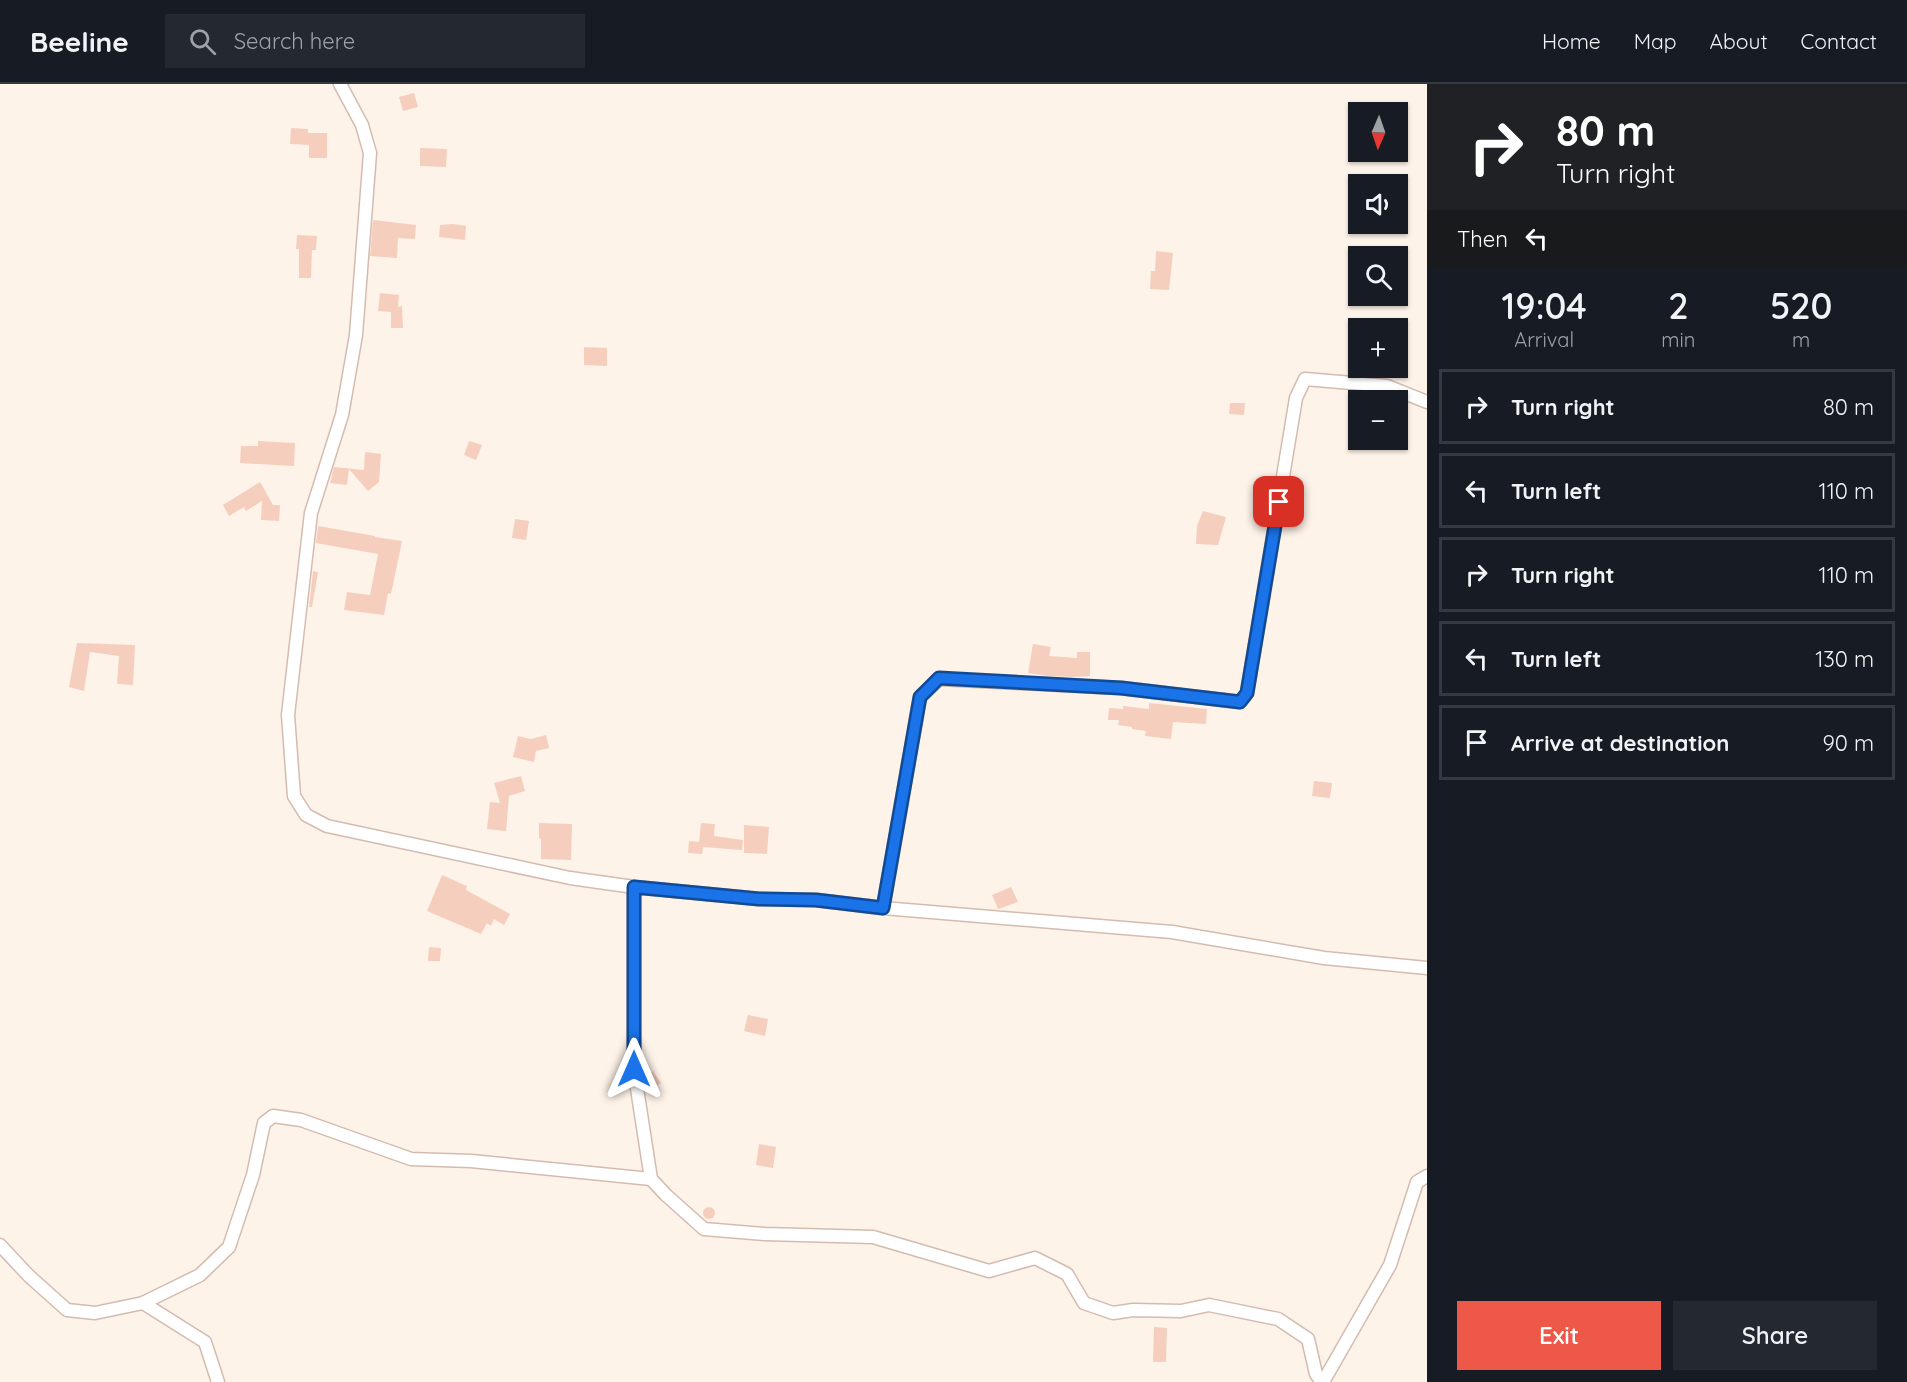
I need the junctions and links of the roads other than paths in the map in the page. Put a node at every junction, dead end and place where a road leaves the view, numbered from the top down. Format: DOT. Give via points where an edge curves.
graph roads {
  1 [pos="340,84"];
  2 [pos="1427,402"];
  3 [pos="634,887"];
  4 [pos="883,908"];
  5 [pos="1427,968"];
  6 [pos="1427,1176"];
  7 [pos="651,1179"];
  8 [pos="0,1245"];
  9 [pos="143,1304"];
  10 [pos="218,1382"];
  11 [pos="1323,1382"];
  1 -- 3 [label="street" via="362,126 370,153 356,335 342,415 311,513 288,715 294,796 306,815 327,826 570,878"];
  2 -- 4 [label="street" via="1387,386 1305,379 1296,398 1247,693 1240,702 1121,688 939,678 920,697"];
  3 -- 4 [label="street"];
  3 -- 7 [label="street" via="634,1069"];
  4 -- 5 [label="street" via="1172,932 1324,958"];
  6 -- 11 [label="street" via="1417,1182 1390,1265"];
  7 -- 9 [label="street" via="411,1159 301,1120 273,1116 264,1123 253,1175 229,1247 200,1275"];
  7 -- 11 [label="street" via="704,1229 873,1237 989,1271 1035,1258 1067,1274 1084,1303 1113,1313 1181,1311 1209,1305 1278,1319 1308,1339 1316,1374"];
  8 -- 9 [label="street" via="67,1310 95,1313"];
  9 -- 10 [label="street" via="205,1342"];
}
